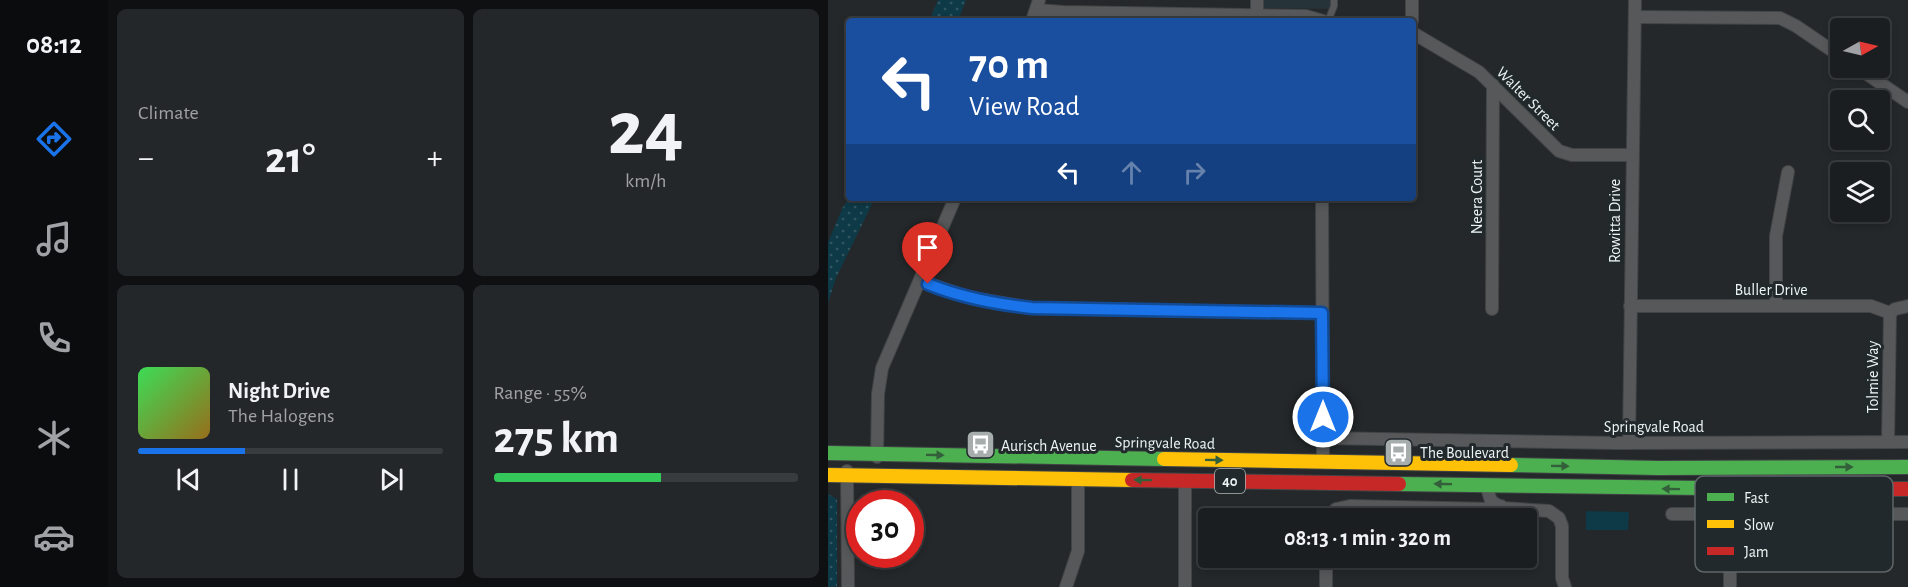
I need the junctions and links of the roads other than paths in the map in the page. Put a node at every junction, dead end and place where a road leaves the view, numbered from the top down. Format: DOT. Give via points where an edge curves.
graph roads {
  1 [pos="1257,0"];
  2 [pos="1334,0"];
  3 [pos="1412,0"];
  4 [pos="1635,0"];
  5 [pos="1036,10"];
  6 [pos="1257,16"];
  7 [pos="1635,17"];
  8 [pos="1313,18"];
  9 [pos="1329,18"];
  10 [pos="1412,18"];
  11 [pos="1416,35"];
  12 [pos="1830,49"];
  13 [pos="1873,78"];
  14 [pos="1492,85"];
  15 [pos="1908,102"];
  16 [pos="1631,155"];
  17 [pos="1788,172"];
  18 [pos="954,201"];
  19 [pos="1322,201"];
  20 [pos="920,281"];
  21 [pos="1776,305"];
  22 [pos="1630,306"];
  23 [pos="1908,306"];
  24 [pos="1492,309"];
  25 [pos="1322,313"];
  26 [pos="1890,313"];
  27 [pos="1323,438"];
  28 [pos="1770,442"];
  29 [pos="1888,442"];
  30 [pos="1908,442"];
  31 [pos="1629,443"];
  32 [pos="828,453"];
  33 [pos="847,453"];
  34 [pos="877,454"];
  35 [pos="1323,462"];
  36 [pos="1502,465"];
  37 [pos="1908,467"];
  38 [pos="1770,468"];
  39 [pos="828,475"];
  40 [pos="847,475"];
  41 [pos="877,475"];
  42 [pos="1770,476"];
  43 [pos="1078,479"];
  44 [pos="1185,481"];
  45 [pos="1486,485"];
  46 [pos="1502,486"];
  47 [pos="1695,489"];
  48 [pos="1893,489"];
  49 [pos="1908,489"];
  50 [pos="1499,505"];
  51 [pos="1341,508"];
  52 [pos="1444,508"];
  53 [pos="1493,508"];
  54 [pos="1672,514"];
  55 [pos="1695,514"];
  56 [pos="1326,568"];
  57 [pos="848,587"];
  58 [pos="1066,587"];
  59 [pos="1185,587"];
  60 [pos="1326,587"];
  61 [pos="1565,587"];
  1 -- 6 [label="street"];
  2 -- 9 [label="lane"];
  3 -- 10 [label="street"];
  4 -- 7 [label="street, Rowitta Drive"];
  5 -- 6 [label="street"];
  6 -- 8 [label="street"];
  7 -- 12 [label="street" via="1780,18"];
  7 -- 16 [label="street, Rowitta Drive"];
  11 -- 14 [label="street, Walter Street" via="1479,72"];
  13 -- 15 [label="street"];
  14 -- 16 [label="street, Walter Street" via="1559,151 1572,155"];
  14 -- 24 [label="street, Neera Court"];
  16 -- 22 [label="street, Rowitta Drive"];
  17 -- 21 [label="street" via="1776,236"];
  18 -- 20 [label="street"];
  19 -- 25 [label="street"];
  20 -- 25 [label="street" via="979,300 1032,308"];
  20 -- 34 [label="street" via="882,368"];
  21 -- 22 [label="street, Buller Drive"];
  21 -- 26 [label="street, Buller Drive" via="1871,306"];
  22 -- 31 [label="street, Rowitta Drive"];
  23 -- 26 [label="street"];
  25 -- 27 [label="street"];
  26 -- 29 [label="street, Tolmie Way"];
  27 -- 31 [label="street, Springvale Road"];
  27 -- 35 [label="street"];
  28 -- 29 [label="street, Springvale Road"];
  28 -- 31 [label="street, Springvale Road"];
  28 -- 38 [label="street"];
  29 -- 30 [label="street, Springvale Road"];
  32 -- 33 [label="highway, Springvale Road / 40"];
  33 -- 34 [label="highway, Springvale Road / 40"];
  33 -- 40 [label="street"];
  34 -- 35 [label="highway, Springvale Road / 40, one-way"];
  34 -- 41 [label="street"];
  35 -- 36 [label="highway, Springvale Road / 40"];
  36 -- 38 [label="highway, Springvale Road / 40, one-way"];
  36 -- 46 [label="street"];
  38 -- 37 [label="highway, Springvale Road / 40, one-way"];
  38 -- 42 [label="street"];
  39 -- 40 [label="highway, 40"];
  40 -- 41 [label="highway, 40"];
  40 -- 57 [label="street"];
  41 -- 43 [label="highway, 40"];
  44 -- 43 [label="highway, 40, one-way"];
  43 -- 58 [label="street" via="1077,553"];
  45 -- 44 [label="highway, 40, one-way"];
  44 -- 59 [label="street"];
  45 -- 46 [label="highway, 40"];
  45 -- 50 [label="street" via="1491,501"];
  47 -- 46 [label="highway, 40, one-way"];
  46 -- 50 [label="street"];
  48 -- 49 [label="highway, 40"];
  50 -- 53 [label="street"];
  50 -- 61 [label="street" via="1511,510 1549,511 1558,518 1562,526"];
  51 -- 52 [label="street"];
  54 -- 55 [label="street"];
  56 -- 60 [label="street"];
}
